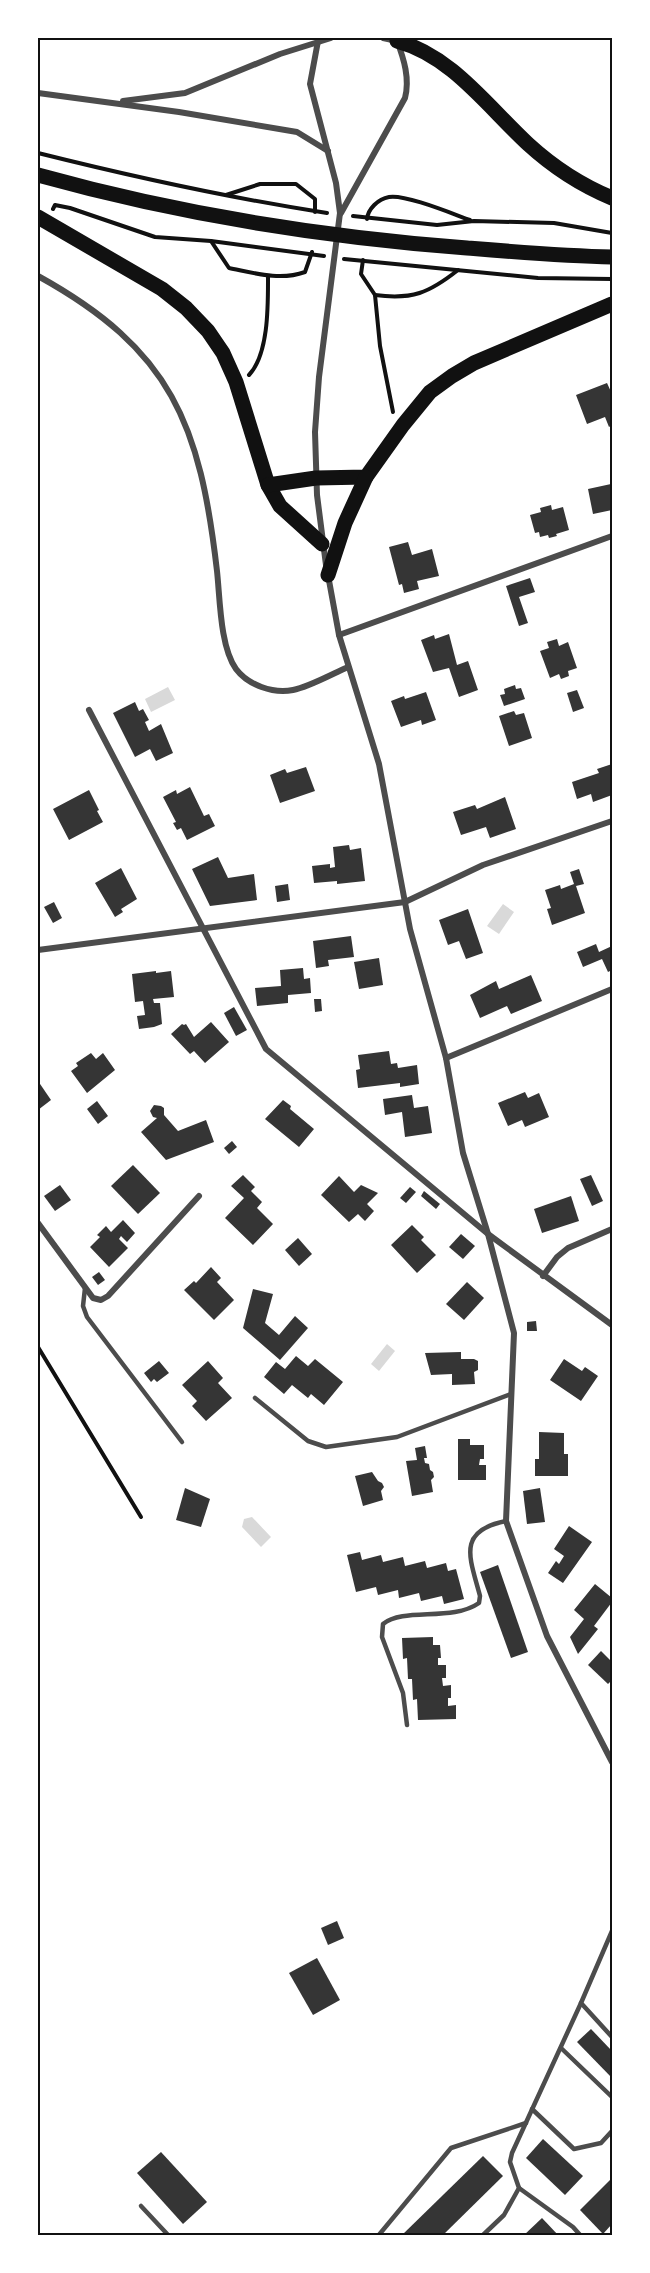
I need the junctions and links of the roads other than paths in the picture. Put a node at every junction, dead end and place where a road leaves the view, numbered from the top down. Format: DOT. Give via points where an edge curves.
graph roads {
  1 [pos="331,38"];
  2 [pos="390,39"];
  3 [pos="318,41"];
  4 [pos="38,93"];
  5 [pos="116,102"];
  6 [pos="328,152"];
  7 [pos="38,175"];
  8 [pos="612,198"];
  9 [pos="340,213"];
  10 [pos="43,218"];
  11 [pos="612,257"];
  12 [pos="38,276"];
  13 [pos="612,304"];
  14 [pos="366,477"];
  15 [pos="316,478"];
  16 [pos="268,485"];
  17 [pos="612,536"];
  18 [pos="322,544"];
  19 [pos="328,575"];
  20 [pos="339,635"];
  21 [pos="348,667"];
  22 [pos="89,710"];
  23 [pos="612,821"];
  24 [pos="405,902"];
  25 [pos="201,928"];
  26 [pos="38,950"];
  27 [pos="612,988"];
  28 [pos="446,1058"];
  29 [pos="199,1196"];
  30 [pos="38,1223"];
  31 [pos="612,1229"];
  32 [pos="488,1234"];
  33 [pos="543,1276"];
  34 [pos="85,1288"];
  35 [pos="612,1325"];
  36 [pos="511,1394"];
  37 [pos="255,1398"];
  38 [pos="182,1442"];
  39 [pos="506,1521"];
  40 [pos="407,1725"];
  41 [pos="612,1762"];
  42 [pos="612,1931"];
  43 [pos="581,2003"];
  44 [pos="612,2037"];
  45 [pos="561,2048"];
  46 [pos="612,2097"];
  47 [pos="532,2109"];
  48 [pos="525,2123"];
  49 [pos="612,2131"];
  50 [pos="519,2188"];
  51 [pos="141,2206"];
  52 [pos="169,2235"];
  53 [pos="378,2235"];
  54 [pos="482,2235"];
  55 [pos="580,2235"];
  1 -- 3 [label="street"];
  2 -- 8 [label="main road" via="434,56 471,86 529,145"];
  2 -- 9 [label="street" via="407,78 405,98"];
  3 -- 5 [label="street" via="185,93"];
  3 -- 6 [label="street" via="310,84"];
  4 -- 5 [label="street"];
  5 -- 6 [label="street" via="297,132"];
  6 -- 9 [label="street"];
  7 -- 11 [label="main road" via="170,207 394,243"];
  9 -- 15 [label="street" via="319,377"];
  10 -- 16 [label="main road" via="162,289 208,331 236,382"];
  12 -- 21 [label="street" via="100,315 132,343 154,366 172,394 200,463 223,624 236,669 252,683 270,690 293,690"];
  13 -- 14 [label="main road" via="452,376 430,392"];
  14 -- 15 [label="main road"];
  14 -- 19 [label="main road"];
  15 -- 16 [label="main road"];
  15 -- 18 [label="street"];
  16 -- 18 [label="main road" via="280,506"];
  17 -- 20 [label="street"];
  18 -- 19 [label="street"];
  19 -- 20 [label="street"];
  20 -- 21 [label="street"];
  21 -- 24 [label="street" via="380,764"];
  22 -- 25 [label="street"];
  23 -- 24 [label="street" via="483,865"];
  24 -- 25 [label="street"];
  24 -- 28 [label="street"];
  25 -- 26 [label="street"];
  25 -- 32 [label="street" via="266,1048"];
  27 -- 28 [label="street"];
  28 -- 32 [label="street" via="463,1153"];
  29 -- 34 [label="street" via="108,1296 101,1300 93,1298"];
  30 -- 34 [label="street"];
  31 -- 33 [label="street" via="568,1248"];
  32 -- 33 [label="street"];
  32 -- 36 [label="street" via="514,1333"];
  33 -- 35 [label="street"];
  34 -- 38 [label="lane" via="83,1306 87,1317"];
  36 -- 37 [label="lane" via="397,1437 326,1447 308,1441"];
  36 -- 39 [label="street"];
  39 -- 40 [label="lane" via="478,1531 470,1543 478,1603 440,1615 390,1618 383,1624 382,1637 403,1693"];
  39 -- 41 [label="street" via="547,1636"];
  42 -- 43 [label="lane"];
  43 -- 44 [label="lane"];
  43 -- 45 [label="lane"];
  45 -- 46 [label="lane"];
  45 -- 47 [label="lane"];
  47 -- 48 [label="lane"];
  47 -- 49 [label="lane" via="574,2149 601,2143"];
  48 -- 50 [label="lane" via="510,2162"];
  48 -- 53 [label="lane" via="451,2148"];
  50 -- 54 [label="lane" via="504,2215"];
  50 -- 55 [label="lane"];
  51 -- 52 [label="lane"];
}
